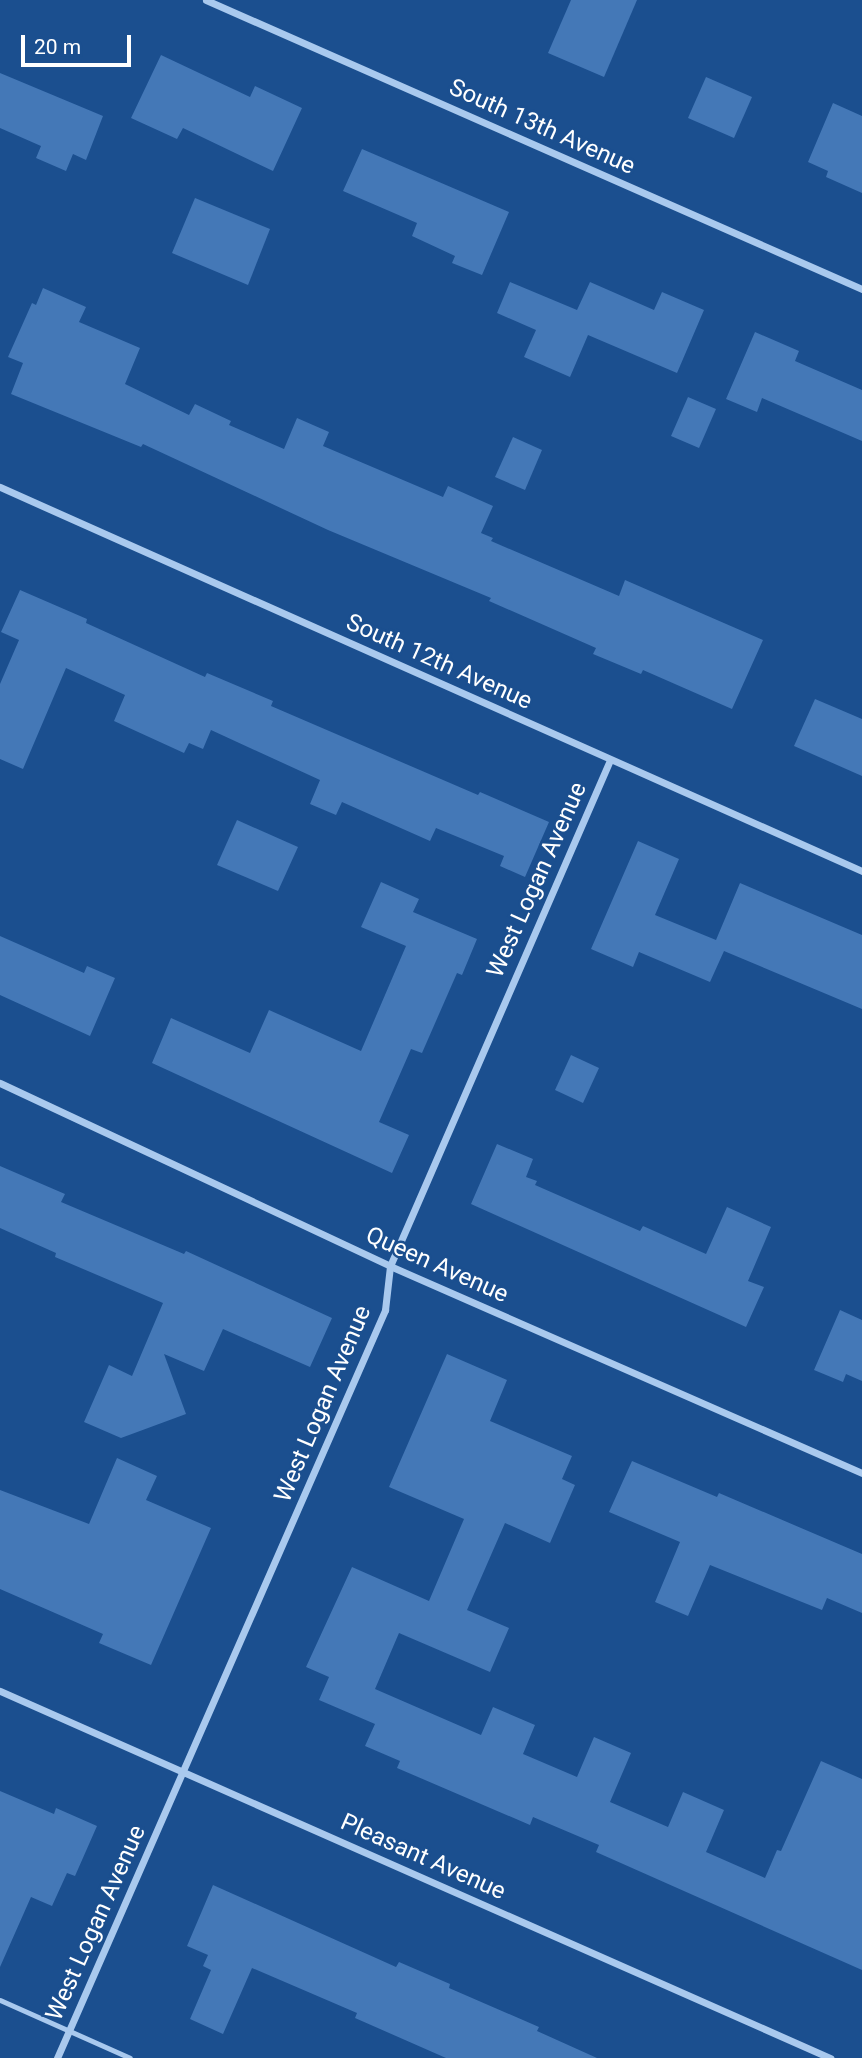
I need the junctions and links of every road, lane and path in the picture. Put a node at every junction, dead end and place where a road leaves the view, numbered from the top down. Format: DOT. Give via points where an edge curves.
graph roads {
  1 [pos="206,0"];
  2 [pos="862,289"];
  3 [pos="0,487"];
  4 [pos="610,760"];
  5 [pos="862,871"];
  6 [pos="0,1083"];
  7 [pos="390,1266"];
  8 [pos="862,1473"];
  9 [pos="0,1691"];
  10 [pos="184,1773"];
  11 [pos="0,2000"];
  12 [pos="69,2031"];
  13 [pos="57,2058"];
  14 [pos="130,2058"];
  15 [pos="830,2058"];
  1 -- 2 [label="street, South 13th Avenue"];
  3 -- 4 [label="street, South 12th Avenue"];
  4 -- 5 [label="street, South 12th Avenue"];
  4 -- 7 [label="street, West Logan Avenue"];
  6 -- 7 [label="street, Queen Avenue"];
  7 -- 8 [label="street, Queen Avenue"];
  7 -- 10 [label="street, West Logan Avenue" via="385,1310"];
  9 -- 10 [label="street, Pleasant Avenue"];
  10 -- 12 [label="street, West Logan Avenue"];
  10 -- 15 [label="street, Pleasant Avenue"];
  11 -- 12 [label="lane"];
  12 -- 13 [label="street, West Logan Avenue"];
  12 -- 14 [label="lane"];
}
